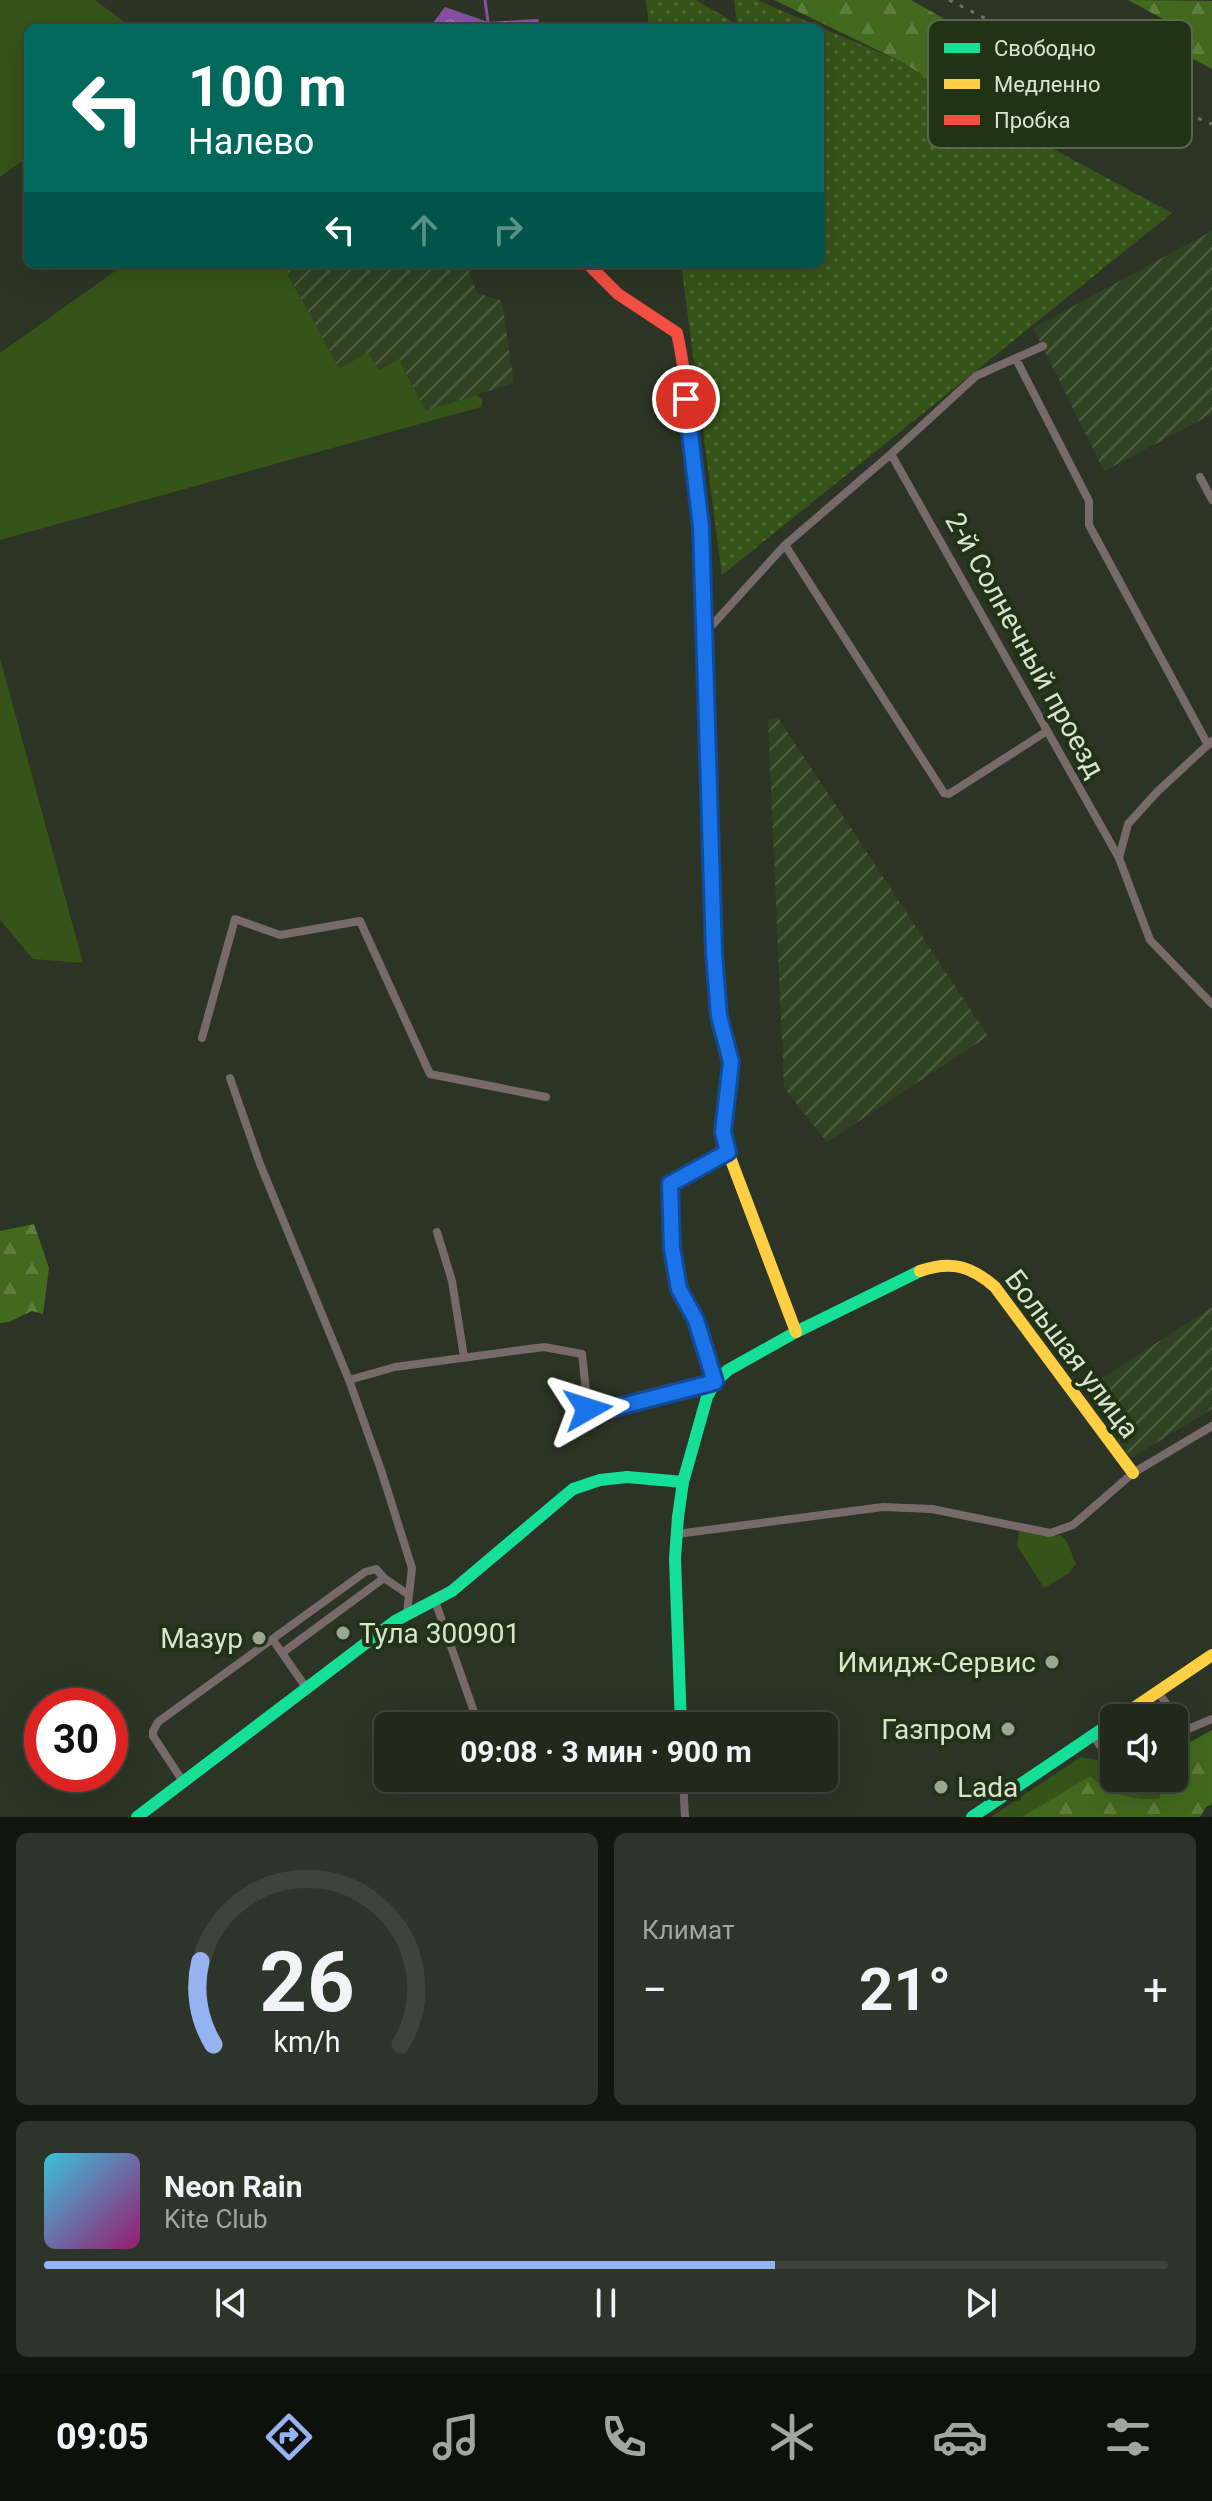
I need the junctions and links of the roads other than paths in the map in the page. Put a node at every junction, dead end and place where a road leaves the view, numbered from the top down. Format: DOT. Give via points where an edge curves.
graph roads {
  1 [pos="591,268"];
  2 [pos="1043,346"];
  3 [pos="1016,359"];
  4 [pos="891,454"];
  5 [pos="1200,477"];
  6 [pos="1212,500"];
  7 [pos="785,545"];
  8 [pos="705,633"];
  9 [pos="1047,731"];
  10 [pos="1210,743"];
  11 [pos="1119,858"];
  12 [pos="1212,1004"];
  13 [pos="202,1038"];
  14 [pos="230,1078"];
  15 [pos="546,1097"];
  16 [pos="728,1152"];
  17 [pos="437,1232"];
  18 [pos="796,1332"];
  19 [pos="464,1357"];
  20 [pos="349,1380"];
  21 [pos="714,1383"];
  22 [pos="1212,1426"];
  23 [pos="1133,1473"];
  24 [pos="683,1482"];
  25 [pos="677,1534"];
  26 [pos="384,1578"];
  27 [pos="409,1595"];
  28 [pos="435,1601"];
  29 [pos="407,1613"];
  30 [pos="273,1640"];
  31 [pos="282,1653"];
  32 [pos="1212,1655"];
  33 [pos="307,1689"];
  34 [pos="1158,1692"];
  35 [pos="1140,1704"];
  36 [pos="1167,1704"];
  37 [pos="474,1712"];
  38 [pos="681,1712"];
  39 [pos="1208,1720"];
  40 [pos="1188,1728"];
  41 [pos="1100,1731"];
  42 [pos="1093,1736"];
  43 [pos="1100,1746"];
  44 [pos="184,1783"];
  45 [pos="684,1792"];
  46 [pos="137,1817"];
  47 [pos="685,1817"];
  48 [pos="972,1817"];
  1 -- 8 [label="street" via="636,309 677,333 701,527"];
  2 -- 3 [label="street"];
  3 -- 4 [label="street" via="976,376"];
  3 -- 10 [label="street" via="1089,501 1089,525"];
  4 -- 7 [label="street"];
  4 -- 9 [label="street, 2-й Солнечный проезд"];
  5 -- 6 [label="street"];
  7 -- 8 [label="street"];
  7 -- 9 [label="street" via="944,793"];
  8 -- 16 [label="street" via="714,953 719,1016 731,1062 723,1132"];
  9 -- 11 [label="street, 2-й Солнечный проезд"];
  10 -- 11 [label="street" via="1128,824"];
  11 -- 12 [label="street, 2-й Солнечный проезд" via="1150,940"];
  13 -- 15 [label="street" via="235,919 280,935 360,921 430,1074"];
  14 -- 20 [label="street"];
  16 -- 18 [label="street"];
  16 -- 21 [label="street" via="670,1184 679,1289 696,1320"];
  17 -- 19 [label="street" via="452,1281"];
  18 -- 21 [label="street, Большая улица"];
  18 -- 23 [label="street, Большая улица" via="937,1264 975,1270 995,1287"];
  19 -- 20 [label="street"];
  19 -- 21 [label="street" via="544,1347 582,1354 588,1409 614,1408"];
  20 -- 27 [label="street" via="412,1568"];
  21 -- 24 [label="street"];
  22 -- 23 [label="street"];
  23 -- 25 [label="street" via="1073,1525 1050,1533 932,1509 883,1507"];
  24 -- 25 [label="street"];
  24 -- 28 [label="street" via="615,1477 573,1489 466,1581"];
  25 -- 38 [label="street"];
  26 -- 27 [label="street"];
  26 -- 30 [label="street" via="376,1569 365,1572"];
  26 -- 31 [label="street"];
  27 -- 29 [label="street"];
  28 -- 29 [label="street"];
  28 -- 37 [label="street"];
  29 -- 33 [label="street"];
  30 -- 31 [label="street"];
  30 -- 44 [label="street" via="154,1726 156,1740"];
  31 -- 33 [label="street"];
  32 -- 34 [label="street"];
  33 -- 44 [label="street"];
  34 -- 35 [label="street"];
  34 -- 36 [label="street"];
  39 -- 40 [label="street"];
  41 -- 42 [label="street"];
  42 -- 43 [label="street"];
  42 -- 48 [label="street"];
  44 -- 46 [label="street"];
  45 -- 47 [label="street"];
}
